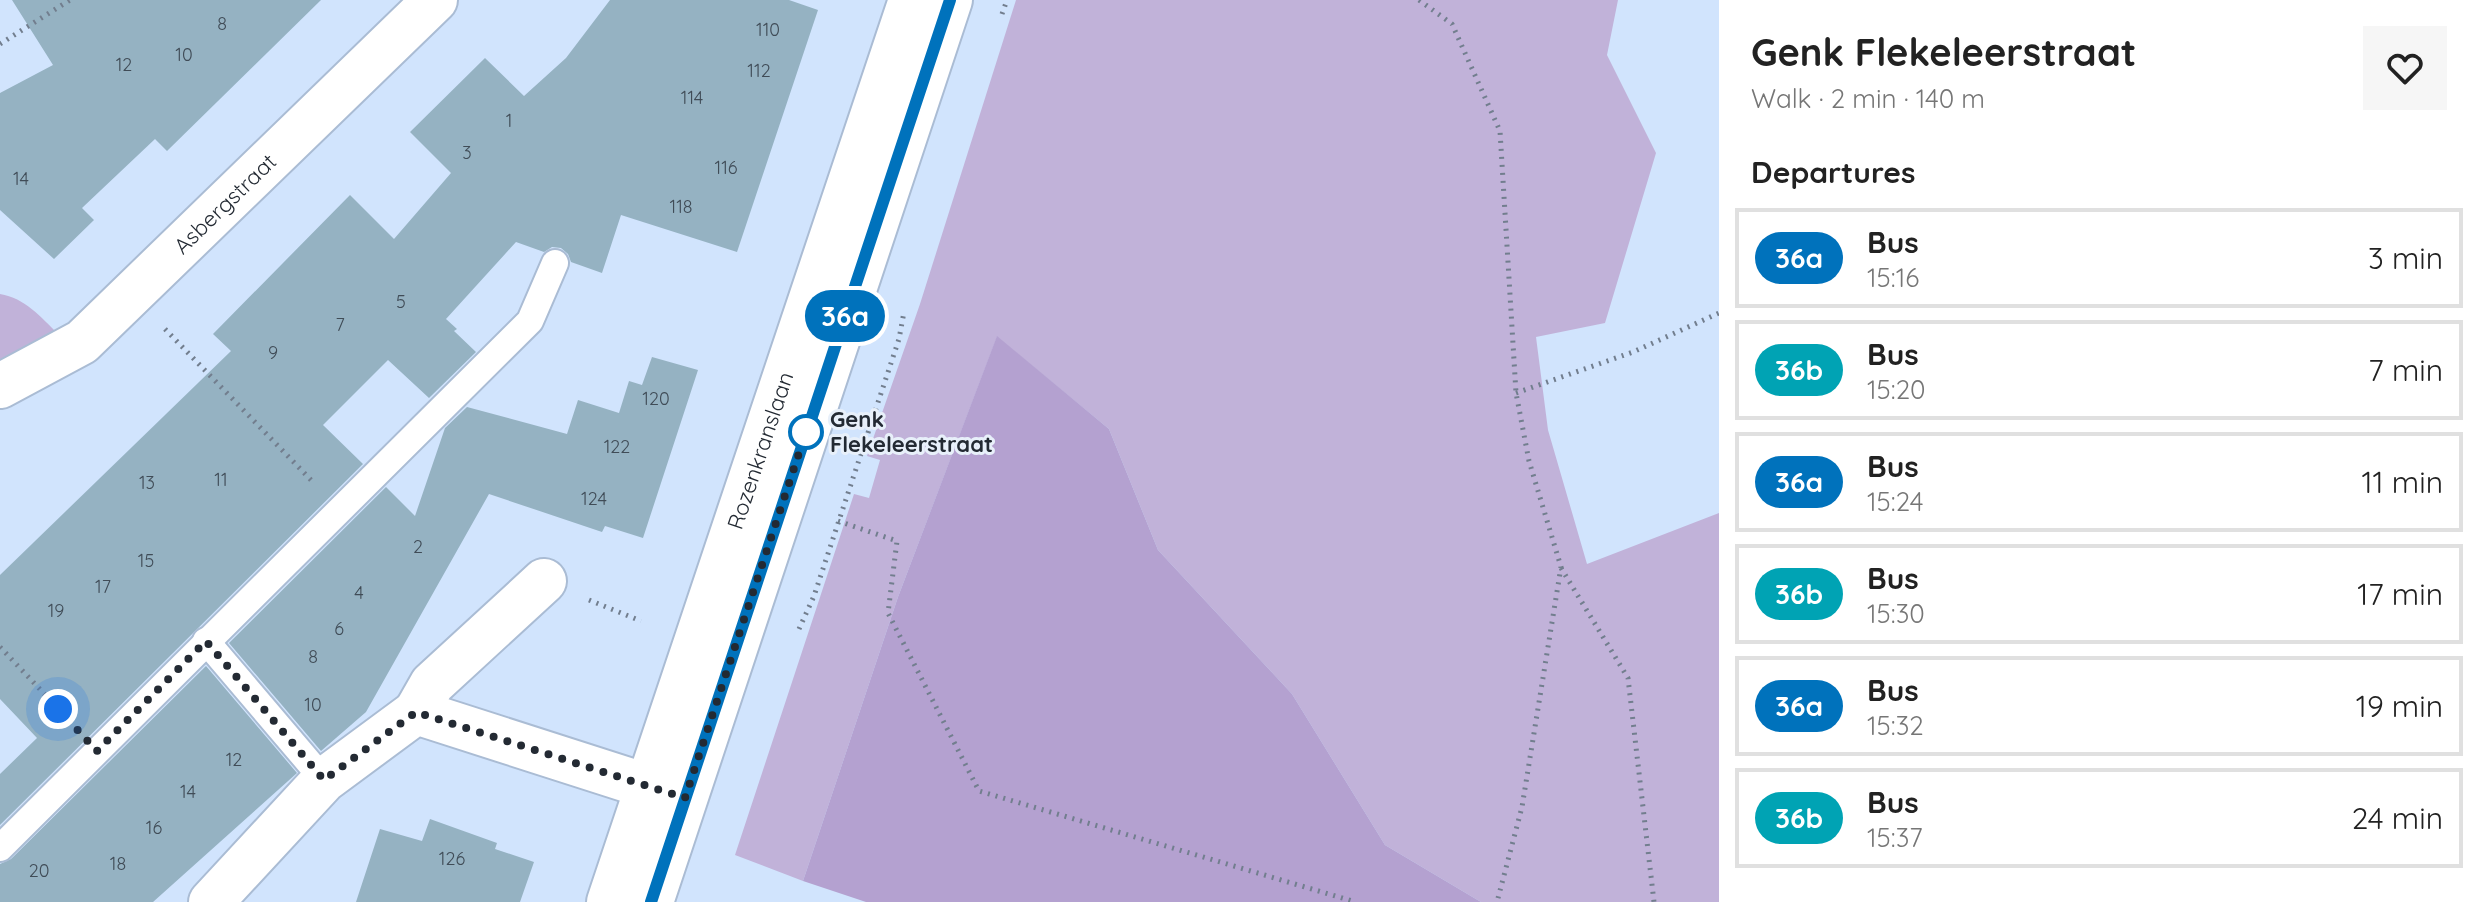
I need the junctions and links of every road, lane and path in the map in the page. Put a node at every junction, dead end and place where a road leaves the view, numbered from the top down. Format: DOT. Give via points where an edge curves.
graph roads {
  1 [pos="70,0"];
  2 [pos="435,0"];
  3 [pos="911,0"];
  4 [pos="950,0"];
  5 [pos="1419,0"];
  6 [pos="0,44"];
  7 [pos="555,263"];
  8 [pos="1719,313"];
  9 [pos="159,324"];
  10 [pos="0,386"];
  11 [pos="1516,393"];
  12 [pos="339,510"];
  13 [pos="838,521"];
  14 [pos="1561,567"];
  15 [pos="544,581"];
  16 [pos="206,641"];
  17 [pos="0,647"];
  18 [pos="416,712"];
  19 [pos="97,751"];
  20 [pos="324,780"];
  21 [pos="667,793"];
  22 [pos="0,848"];
  23 [pos="211,902"];
  24 [pos="609,902"];
  25 [pos="651,902"];
  26 [pos="1356,902"];
  27 [pos="1497,902"];
  28 [pos="1654,902"];
  1 -- 6 [label="path"];
  2 -- 10 [label="street, Asbergstraat" via="82,342"];
  3 -- 21 [label="street, Rozenkranslaan"];
  4 -- 21 [label="street, Rozenkranslaan"];
  5 -- 11 [label="path" via="1452,24 1500,131"];
  7 -- 12 [label="lane" via="530,321"];
  8 -- 11 [label="path" via="1633,352"];
  9 -- 12 [label="path"];
  11 -- 14 [label="path" via="1529,461"];
  12 -- 16 [label="lane"];
  13 -- 26 [label="path" via="897,541 888,613 979,791"];
  14 -- 27 [label="path" via="1522,807"];
  14 -- 28 [label="path" via="1628,678"];
  15 -- 18 [label="street" via="432,684"];
  16 -- 19 [label="lane"];
  16 -- 20 [label="lane"];
  17 -- 19 [label="path"];
  18 -- 20 [label="street"];
  18 -- 21 [label="street"];
  19 -- 22 [label="lane"];
  20 -- 23 [label="street"];
  21 -- 24 [label="street, Rozenkranslaan"];
  21 -- 25 [label="street, Rozenkranslaan"];
}
